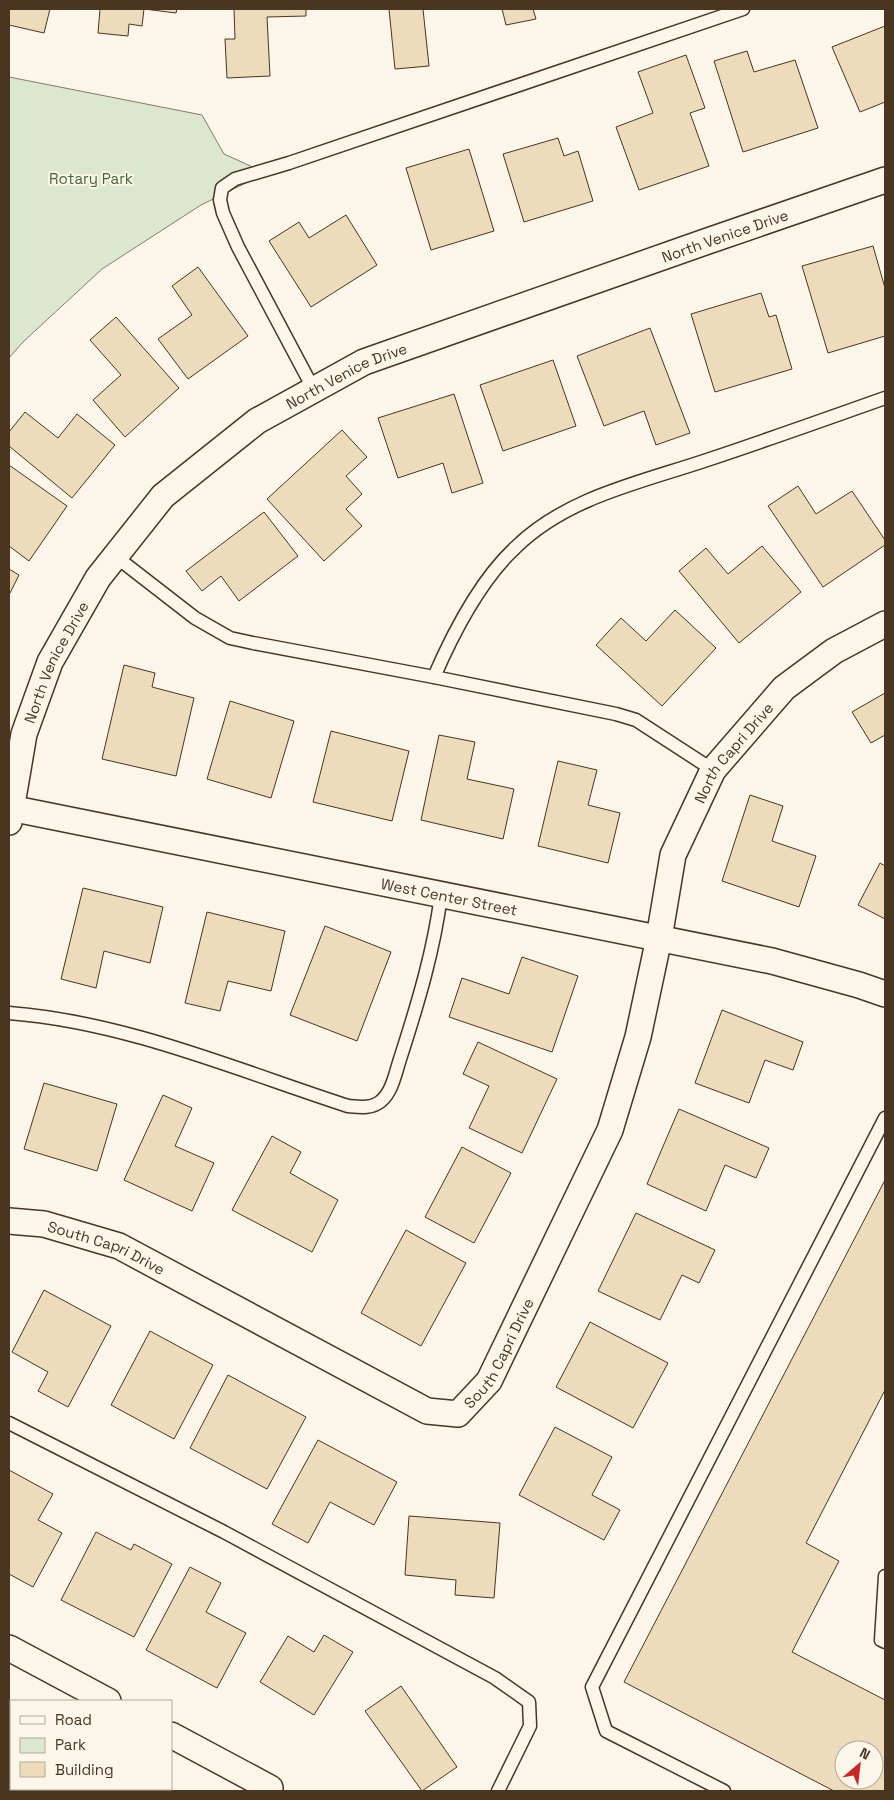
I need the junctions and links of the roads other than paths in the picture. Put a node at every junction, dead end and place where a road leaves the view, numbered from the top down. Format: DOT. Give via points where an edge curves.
graph roads {
  1 [pos="743,9"];
  2 [pos="885,180"];
  3 [pos="314,390"];
  4 [pos="885,398"];
  5 [pos="115,556"];
  6 [pos="885,624"];
  7 [pos="434,677"];
  8 [pos="713,770"];
  9 [pos="10,815"];
  10 [pos="441,895"];
  11 [pos="659,938"];
  12 [pos="885,994"];
  13 [pos="9,1013"];
  14 [pos="885,1118"];
  15 [pos="9,1221"];
  16 [pos="9,1423"];
  17 [pos="885,1576"];
  18 [pos="885,1642"];
  19 [pos="9,1648"];
  20 [pos="106,1700"];
  21 [pos="172,1736"];
  22 [pos="270,1788"];
  23 [pos="498,1791"];
  24 [pos="724,1791"];
  1 -- 3 [label="lane" via="235,179 222,188 220,200 238,247"];
  2 -- 3 [label="street, North Venice Drive" via="364,362"];
  3 -- 5 [label="street, North Venice Drive" via="257,421 164,496"];
  4 -- 7 [label="lane" via="616,489 541,526 515,547 491,576 452,636"];
  5 -- 7 [label="lane" via="194,618 230,638"];
  5 -- 9 [label="street, North Venice Drive" via="98,578 50,662 24,734"];
  6 -- 8 [label="street, North Capri Drive" via="834,650 784,688"];
  7 -- 8 [label="lane" via="636,720"];
  8 -- 11 [label="street, North Capri Drive" via="673,855"];
  9 -- 10 [label="street, West Center Street"];
  10 -- 11 [label="street, West Center Street"];
  10 -- 13 [label="lane" via="436,930 416,1009 394,1078 381,1102 369,1107 348,1106 116,1030 77,1021"];
  11 -- 12 [label="street, West Center Street" via="772,961"];
  11 -- 15 [label="street, South Capri Drive" via="638,1037 610,1130 489,1381 458,1414 427,1411 119,1246 44,1224"];
  14 -- 24 [label="lane" via="592,1687 606,1731"];
  16 -- 23 [label="lane" via="224,1532 486,1673 529,1702 530,1726"];
  17 -- 18 [label="lane" via="881,1640"];
  19 -- 20 [label="street"];
  21 -- 22 [label="street"];
}
